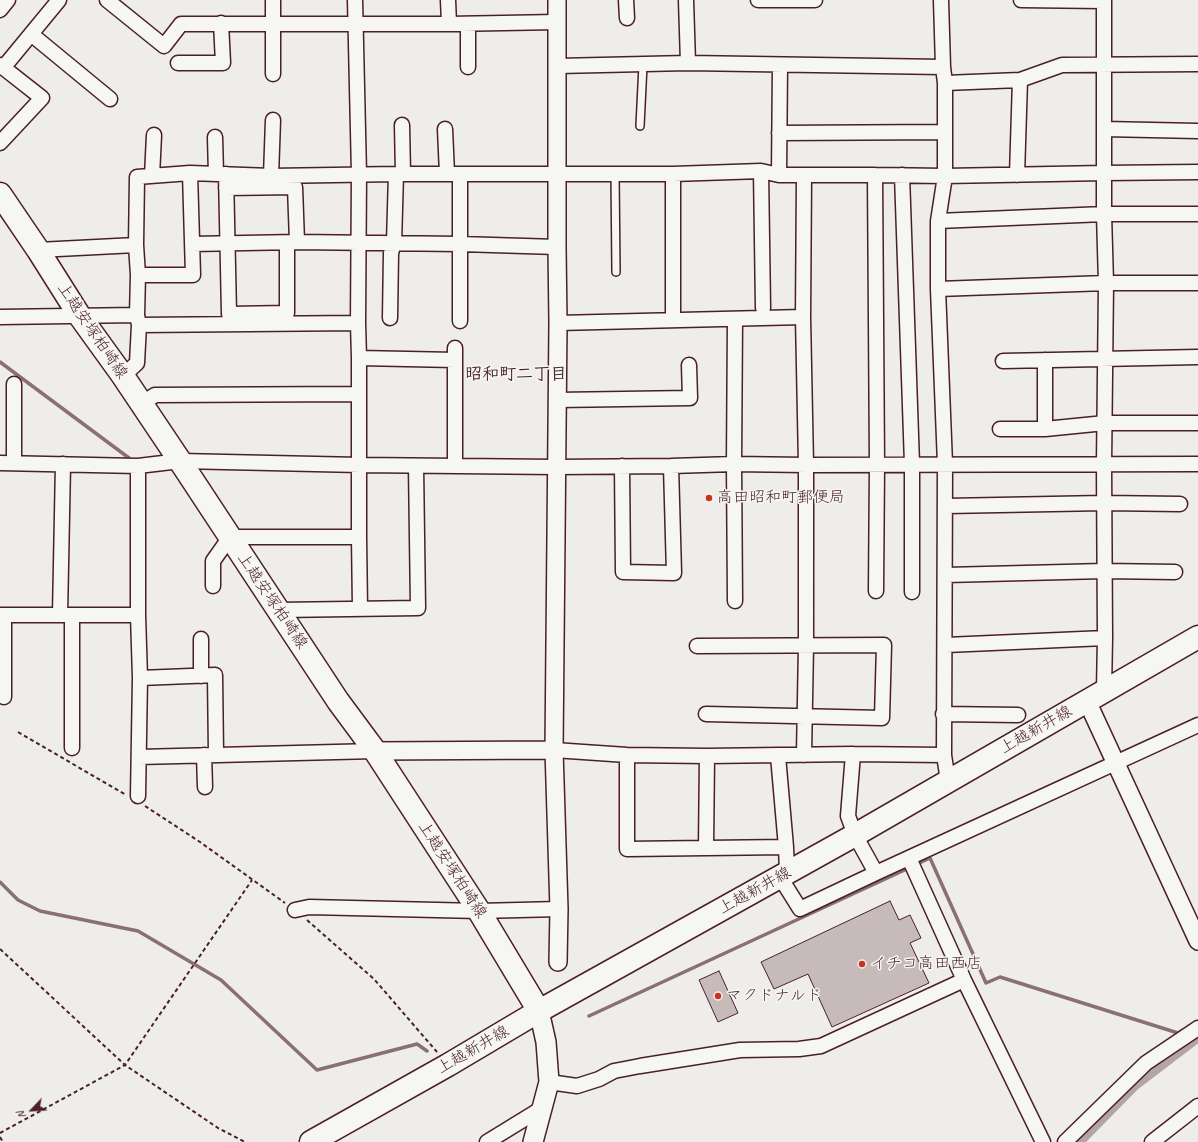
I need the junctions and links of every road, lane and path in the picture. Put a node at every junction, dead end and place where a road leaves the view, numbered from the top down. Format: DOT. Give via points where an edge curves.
graph roads {
  1 [pos="8,0"];
  2 [pos="60,0"];
  3 [pos="107,0"];
  4 [pos="273,0"];
  5 [pos="355,0"];
  6 [pos="448,0"];
  7 [pos="557,0"];
  8 [pos="626,0"];
  9 [pos="686,0"];
  10 [pos="758,0"];
  11 [pos="815,0"];
  12 [pos="941,0"];
  13 [pos="1020,0"];
  14 [pos="1104,0"];
  15 [pos="0,10"];
  16 [pos="627,18"];
  17 [pos="557,22"];
  18 [pos="221,23"];
  19 [pos="272,23"];
  20 [pos="357,24"];
  21 [pos="449,24"];
  22 [pos="468,24"];
  23 [pos="31,34"];
  24 [pos="178,63"];
  25 [pos="688,63"];
  26 [pos="1198,64"];
  27 [pos="643,65"];
  28 [pos="780,65"];
  29 [pos="1104,65"];
  30 [pos="2,66"];
  31 [pos="558,66"];
  32 [pos="468,67"];
  33 [pos="943,67"];
  34 [pos="273,74"];
  35 [pos="1020,80"];
  36 [pos="945,83"];
  37 [pos="110,100"];
  38 [pos="273,120"];
  39 [pos="402,125"];
  40 [pos="640,126"];
  41 [pos="1104,129"];
  42 [pos="445,130"];
  43 [pos="1198,130"];
  44 [pos="944,132"];
  45 [pos="779,134"];
  46 [pos="154,135"];
  47 [pos="215,137"];
  48 [pos="0,143"];
  49 [pos="761,171"];
  50 [pos="1198,172"];
  51 [pos="190,173"];
  52 [pos="1104,173"];
  53 [pos="359,174"];
  54 [pos="400,174"];
  55 [pos="453,174"];
  56 [pos="558,174"];
  57 [pos="615,174"];
  58 [pos="674,174"];
  59 [pos="779,175"];
  60 [pos="875,175"];
  61 [pos="902,175"];
  62 [pos="1017,175"];
  63 [pos="152,176"];
  64 [pos="271,176"];
  65 [pos="804,176"];
  66 [pos="945,176"];
  67 [pos="223,179"];
  68 [pos="0,194"];
  69 [pos="1104,214"];
  70 [pos="1198,214"];
  71 [pos="938,221"];
  72 [pos="292,242"];
  73 [pos="359,243"];
  74 [pos="394,243"];
  75 [pos="192,244"];
  76 [pos="228,244"];
  77 [pos="460,244"];
  78 [pos="136,245"];
  79 [pos="557,247"];
  80 [pos="38,250"];
  81 [pos="616,272"];
  82 [pos="138,275"];
  83 [pos="1106,283"];
  84 [pos="1198,283"];
  85 [pos="938,289"];
  86 [pos="763,308"];
  87 [pos="79,315"];
  88 [pos="0,317"];
  89 [pos="804,317"];
  90 [pos="390,318"];
  91 [pos="735,319"];
  92 [pos="138,320"];
  93 [pos="673,320"];
  94 [pos="460,321"];
  95 [pos="358,323"];
  96 [pos="558,323"];
  97 [pos="1198,357"];
  98 [pos="359,358"];
  99 [pos="1105,358"];
  100 [pos="1045,360"];
  101 [pos="1003,361"];
  102 [pos="689,365"];
  103 [pos="123,376"];
  104 [pos="14,384"];
  105 [pos="358,394"];
  106 [pos="557,400"];
  107 [pos="141,404"];
  108 [pos="1105,423"];
  109 [pos="1198,423"];
  110 [pos="1000,429"];
  111 [pos="1045,429"];
  112 [pos="180,461"];
  113 [pos="7,463"];
  114 [pos="63,464"];
  115 [pos="734,464"];
  116 [pos="877,464"];
  117 [pos="912,464"];
  118 [pos="946,464"];
  119 [pos="1198,464"];
  120 [pos="360,465"];
  121 [pos="455,465"];
  122 [pos="806,465"];
  123 [pos="1104,465"];
  124 [pos="138,466"];
  125 [pos="416,466"];
  126 [pos="622,466"];
  127 [pos="672,466"];
  128 [pos="557,467"];
  129 [pos="1104,503"];
  130 [pos="1180,504"];
  131 [pos="946,506"];
  132 [pos="230,537"];
  133 [pos="359,537"];
  134 [pos="1104,571"];
  135 [pos="1176,572"];
  136 [pos="946,575"];
  137 [pos="213,586"];
  138 [pos="876,591"];
  139 [pos="912,592"];
  140 [pos="735,601"];
  141 [pos="360,608"];
  142 [pos="279,610"];
  143 [pos="66,615"];
  144 [pos="138,615"];
  145 [pos="2,616"];
  146 [pos="1105,638"];
  147 [pos="1198,638"];
  148 [pos="201,639"];
  149 [pos="806,645"];
  150 [pos="946,645"];
  151 [pos="697,646"];
  152 [pos="201,676"];
  153 [pos="140,678"];
  154 [pos="1096,696"];
  155 [pos="4,697"];
  156 [pos="706,714"];
  157 [pos="944,714"];
  158 [pos="1018,715"];
  159 [pos="805,716"];
  160 [pos="1198,725"];
  161 [pos="18,732"];
  162 [pos="72,748"];
  163 [pos="554,750"];
  164 [pos="375,751"];
  165 [pos="853,754"];
  166 [pos="210,755"];
  167 [pos="626,755"];
  168 [pos="804,755"];
  169 [pos="944,755"];
  170 [pos="707,756"];
  171 [pos="778,756"];
  172 [pos="139,757"];
  173 [pos="1115,762"];
  174 [pos="948,781"];
  175 [pos="205,787"];
  176 [pos="134,796"];
  177 [pos="855,835"];
  178 [pos="786,847"];
  179 [pos="706,848"];
  180 [pos="909,858"];
  181 [pos="876,873"];
  182 [pos="784,875"];
  183 [pos="252,880"];
  184 [pos="559,909"];
  185 [pos="295,910"];
  186 [pos="479,911"];
  187 [pos="1198,941"];
  188 [pos="0,949"];
  189 [pos="558,962"];
  190 [pos="964,980"];
  191 [pos="538,1011"];
  192 [pos="1198,1028"];
  193 [pos="124,1065"];
  194 [pos="549,1082"];
  195 [pos="1198,1106"];
  196 [pos="544,1107"];
  197 [pos="0,1133"];
  198 [pos="0,1137"];
  199 [pos="3,1142"];
  200 [pos="245,1142"];
  201 [pos="310,1142"];
  202 [pos="487,1142"];
  203 [pos="533,1142"];
  204 [pos="1043,1142"];
  205 [pos="1065,1142"];
  206 [pos="1152,1142"];
  1 -- 15 [label="street"];
  2 -- 23 [label="street"];
  3 -- 18 [label="street" via="164,46 181,24"];
  4 -- 19 [label="street"];
  5 -- 20 [label="street"];
  6 -- 21 [label="street"];
  7 -- 17 [label="street"];
  8 -- 16 [label="street"];
  9 -- 25 [label="street"];
  10 -- 11 [label="street"];
  12 -- 33 [label="street"];
  13 -- 14 [label="street"];
  14 -- 29 [label="street"];
  17 -- 22 [label="street"];
  17 -- 31 [label="street"];
  18 -- 19 [label="street"];
  18 -- 24 [label="street" via="223,63"];
  19 -- 20 [label="street"];
  19 -- 34 [label="street"];
  20 -- 21 [label="street"];
  20 -- 53 [label="street"];
  21 -- 22 [label="street"];
  22 -- 32 [label="street"];
  23 -- 30 [label="street"];
  23 -- 37 [label="street"];
  25 -- 27 [label="street"];
  25 -- 28 [label="street"];
  26 -- 29 [label="street"];
  27 -- 31 [label="street"];
  27 -- 40 [label="lane"];
  28 -- 33 [label="street"];
  28 -- 45 [label="street"];
  29 -- 35 [label="street" via="1062,65"];
  29 -- 41 [label="street"];
  30 -- 48 [label="street" via="42,98"];
  31 -- 56 [label="street"];
  33 -- 36 [label="street"];
  35 -- 36 [label="street"];
  35 -- 62 [label="street"];
  36 -- 44 [label="street"];
  38 -- 64 [label="street"];
  39 -- 54 [label="street"];
  41 -- 43 [label="street"];
  41 -- 52 [label="street"];
  42 -- 55 [label="street"];
  44 -- 45 [label="street"];
  44 -- 66 [label="street"];
  45 -- 59 [label="street"];
  46 -- 63 [label="street"];
  47 -- 67 [label="street"];
  49 -- 58 [label="street"];
  49 -- 59 [label="street"];
  49 -- 86 [label="street"];
  50 -- 52 [label="street"];
  51 -- 63 [label="street"];
  51 -- 67 [label="street"];
  51 -- 75 [label="street"];
  52 -- 62 [label="street"];
  52 -- 69 [label="street"];
  53 -- 54 [label="street"];
  53 -- 64 [label="street"];
  53 -- 73 [label="street"];
  54 -- 55 [label="street"];
  54 -- 74 [label="street"];
  55 -- 56 [label="street"];
  55 -- 77 [label="street"];
  56 -- 57 [label="street"];
  56 -- 79 [label="street"];
  57 -- 58 [label="street"];
  57 -- 81 [label="lane"];
  58 -- 93 [label="street"];
  59 -- 65 [label="street"];
  60 -- 61 [label="street"];
  60 -- 65 [label="street"];
  60 -- 116 [label="street"];
  61 -- 66 [label="street"];
  61 -- 117 [label="street"];
  62 -- 66 [label="street"];
  63 -- 78 [label="street" via="137,177"];
  64 -- 67 [label="street"];
  65 -- 89 [label="street"];
  66 -- 71 [label="street"];
  67 -- 72 [label="street" via="295,187"];
  67 -- 76 [label="street"];
  68 -- 80 [label="main road, 上越安塚柏崎線"];
  69 -- 70 [label="street"];
  69 -- 71 [label="street"];
  69 -- 83 [label="street"];
  71 -- 85 [label="street"];
  72 -- 73 [label="street"];
  72 -- 76 [label="street"];
  72 -- 76 [label="street" via="287,313 229,314"];
  73 -- 74 [label="street"];
  73 -- 95 [label="street"];
  74 -- 77 [label="street"];
  74 -- 90 [label="street" via="391,253"];
  75 -- 76 [label="street"];
  75 -- 82 [label="street" via="194,275"];
  77 -- 79 [label="street"];
  77 -- 94 [label="street"];
  78 -- 80 [label="street"];
  78 -- 82 [label="street"];
  79 -- 96 [label="street"];
  80 -- 87 [label="main road, 上越安塚柏崎線"];
  82 -- 92 [label="street"];
  83 -- 84 [label="street"];
  83 -- 85 [label="street"];
  83 -- 99 [label="street"];
  85 -- 118 [label="street"];
  87 -- 88 [label="street"];
  87 -- 92 [label="street"];
  87 -- 103 [label="main road, 上越安塚柏崎線"];
  89 -- 91 [label="street"];
  89 -- 122 [label="street"];
  91 -- 93 [label="street"];
  91 -- 115 [label="street"];
  92 -- 95 [label="street"];
  92 -- 103 [label="street" via="137,363"];
  93 -- 96 [label="street"];
  95 -- 98 [label="street"];
  96 -- 106 [label="street"];
  97 -- 99 [label="street"];
  98 -- 105 [label="street"];
  98 -- 121 [label="street" via="455,354"];
  99 -- 100 [label="street"];
  99 -- 108 [label="street"];
  100 -- 101 [label="street"];
  100 -- 111 [label="street"];
  102 -- 106 [label="street" via="690,398"];
  103 -- 107 [label="main road, 上越安塚柏崎線"];
  104 -- 113 [label="street"];
  105 -- 107 [label="street" via="155,395"];
  105 -- 120 [label="street"];
  106 -- 128 [label="street"];
  107 -- 112 [label="main road, 上越安塚柏崎線"];
  108 -- 109 [label="street"];
  108 -- 111 [label="street"];
  108 -- 123 [label="street"];
  110 -- 111 [label="street"];
  112 -- 120 [label="street"];
  112 -- 124 [label="street"];
  112 -- 132 [label="main road, 上越安塚柏崎線"];
  113 -- 114 [label="street"];
  114 -- 124 [label="street"];
  114 -- 143 [label="street"];
  115 -- 122 [label="street"];
  115 -- 127 [label="street"];
  115 -- 140 [label="street"];
  116 -- 117 [label="street"];
  116 -- 122 [label="street"];
  116 -- 138 [label="street"];
  117 -- 118 [label="street"];
  117 -- 139 [label="street"];
  118 -- 123 [label="street"];
  118 -- 131 [label="street"];
  119 -- 123 [label="street"];
  120 -- 125 [label="street"];
  120 -- 133 [label="street"];
  121 -- 125 [label="street"];
  121 -- 128 [label="street"];
  122 -- 149 [label="street"];
  123 -- 129 [label="street"];
  124 -- 144 [label="street"];
  125 -- 141 [label="street" via="418,608"];
  126 -- 127 [label="street"];
  126 -- 127 [label="street" via="623,572 674,573"];
  126 -- 128 [label="street"];
  128 -- 163 [label="street"];
  129 -- 130 [label="street"];
  129 -- 131 [label="street"];
  129 -- 134 [label="street"];
  131 -- 136 [label="street"];
  132 -- 133 [label="street"];
  132 -- 137 [label="street" via="213,561"];
  132 -- 142 [label="main road, 上越安塚柏崎線"];
  133 -- 141 [label="street"];
  134 -- 135 [label="street"];
  134 -- 136 [label="street"];
  134 -- 146 [label="street"];
  136 -- 150 [label="street"];
  141 -- 142 [label="street"];
  142 -- 164 [label="main road, 上越安塚柏崎線" via="338,701"];
  143 -- 144 [label="street"];
  143 -- 145 [label="street"];
  143 -- 162 [label="street"];
  144 -- 153 [label="street"];
  145 -- 155 [label="street"];
  146 -- 150 [label="street"];
  146 -- 154 [label="street"];
  147 -- 154 [label="main road, 上越新井線"];
  148 -- 152 [label="street"];
  149 -- 151 [label="street"];
  149 -- 159 [label="street"];
  149 -- 159 [label="street" via="884,645 882,718"];
  150 -- 157 [label="street"];
  152 -- 153 [label="street"];
  152 -- 166 [label="street" via="215,675"];
  153 -- 172 [label="street"];
  154 -- 173 [label="street"];
  154 -- 174 [label="main road, 上越新井線"];
  156 -- 159 [label="street"];
  157 -- 158 [label="street"];
  157 -- 169 [label="street"];
  159 -- 168 [label="street"];
  160 -- 173 [label="street"];
  161 -- 176 [label="path"];
  163 -- 164 [label="street"];
  163 -- 167 [label="street"];
  163 -- 184 [label="street"];
  164 -- 166 [label="street"];
  164 -- 186 [label="main road, 上越安塚柏崎線"];
  165 -- 168 [label="street"];
  165 -- 169 [label="street"];
  165 -- 177 [label="street" via="848,816"];
  166 -- 172 [label="street"];
  166 -- 175 [label="street"];
  167 -- 170 [label="street"];
  167 -- 179 [label="street" via="627,849"];
  168 -- 171 [label="street"];
  169 -- 174 [label="street"];
  170 -- 171 [label="street"];
  170 -- 179 [label="street"];
  171 -- 178 [label="street"];
  172 -- 176 [label="street"];
  173 -- 180 [label="street"];
  173 -- 187 [label="street"];
  174 -- 177 [label="main road, 上越新井線"];
  177 -- 181 [label="street"];
  177 -- 182 [label="main road, 上越新井線"];
  178 -- 179 [label="street"];
  178 -- 182 [label="street"];
  180 -- 181 [label="street"];
  180 -- 190 [label="street"];
  181 -- 182 [label="street" via="800,909"];
  182 -- 191 [label="main road, 上越新井線"];
  183 -- 193 [label="path"];
  184 -- 186 [label="street"];
  184 -- 189 [label="street"];
  185 -- 186 [label="street" via="309,907"];
  186 -- 191 [label="main road, 上越安塚柏崎線"];
  188 -- 193 [label="path"];
  190 -- 194 [label="street" via="821,1046 740,1050 640,1066 614,1071 577,1086"];
  190 -- 204 [label="street"];
  191 -- 194 [label="main road" via="546,1042"];
  191 -- 201 [label="main road, 上越新井線"];
  192 -- 205 [label="street" via="1146,1063"];
  193 -- 197 [label="path"];
  193 -- 200 [label="path" via="218,1128"];
  194 -- 196 [label="main road"];
  195 -- 206 [label="street"];
  196 -- 202 [label="street"];
  196 -- 203 [label="main road"];
  198 -- 199 [label="path"];
}
